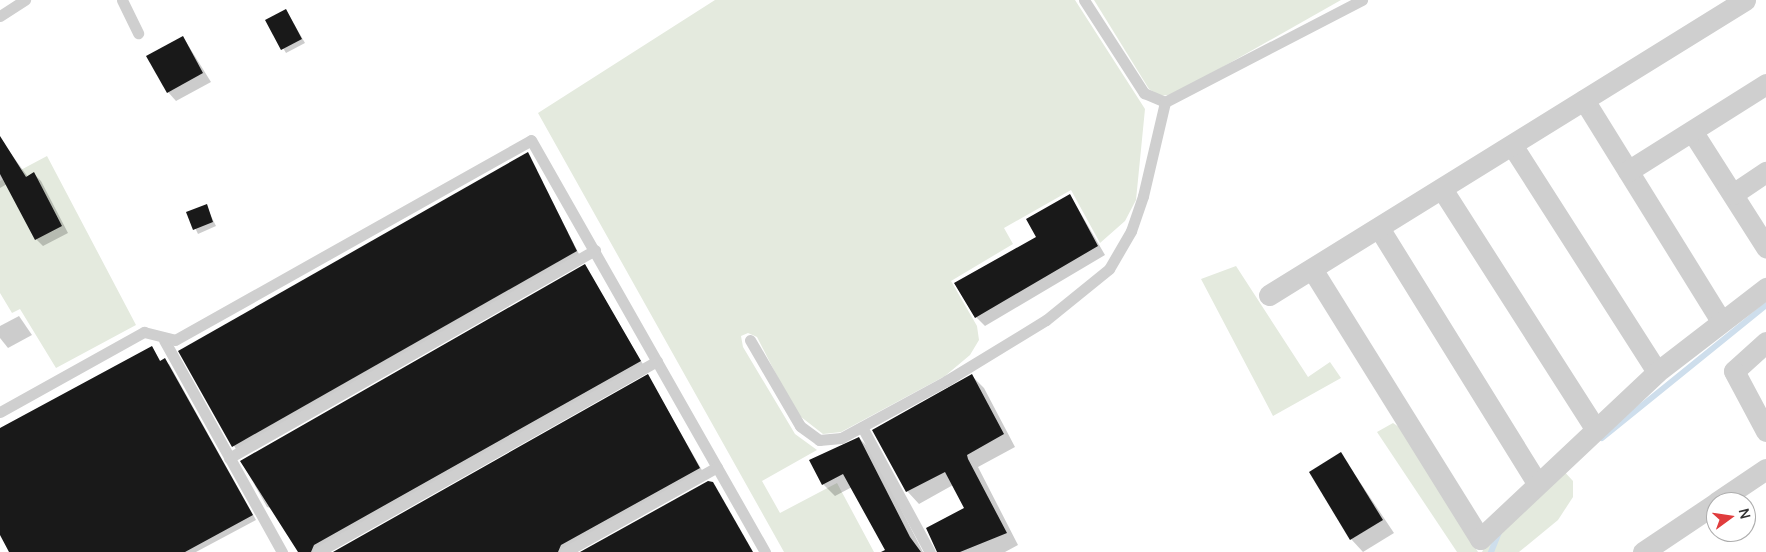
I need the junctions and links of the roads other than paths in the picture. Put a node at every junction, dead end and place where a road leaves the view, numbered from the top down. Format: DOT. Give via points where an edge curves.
graph roads {
  1 [pos="25,0"];
  2 [pos="122,0"];
  3 [pos="1084,0"];
  4 [pos="1362,0"];
  5 [pos="1732,3"];
  6 [pos="0,16"];
  7 [pos="138,33"];
  8 [pos="1766,84"];
  9 [pos="1584,100"];
  10 [pos="1165,102"];
  11 [pos="1692,131"];
  12 [pos="1512,145"];
  13 [pos="1628,172"];
  14 [pos="1766,172"];
  15 [pos="1442,188"];
  16 [pos="1733,194"];
  17 [pos="1379,228"];
  18 [pos="1766,247"];
  19 [pos="595,250"];
  20 [pos="1312,269"];
  21 [pos="1766,288"];
  22 [pos="1269,295"];
  23 [pos="1721,321"];
  24 [pos="164,340"];
  25 [pos="750,340"];
  26 [pos="1766,342"];
  27 [pos="657,361"];
  28 [pos="1657,372"];
  29 [pos="0,412"];
  30 [pos="862,427"];
  31 [pos="1594,428"];
  32 [pos="1766,431"];
  33 [pos="229,458"];
  34 [pos="717,467"];
  35 [pos="1766,469"];
  36 [pos="1536,482"];
  37 [pos="1732,492"];
  38 [pos="1706,509"];
  39 [pos="282,552"];
  40 [pos="318,552"];
  41 [pos="565,552"];
  42 [pos="765,552"];
  43 [pos="930,552"];
  44 [pos="1643,552"];
  1 -- 6 [label="lane"];
  2 -- 7 [label="lane"];
  3 -- 10 [label="lane" via="1144,93"];
  4 -- 10 [label="lane"];
  5 -- 9 [label="street"];
  8 -- 11 [label="street"];
  9 -- 12 [label="street"];
  9 -- 13 [label="street"];
  10 -- 30 [label="lane" via="1143,196 1131,231 1109,269 1046,320"];
  11 -- 13 [label="street"];
  11 -- 16 [label="street"];
  12 -- 15 [label="street"];
  12 -- 28 [label="street"];
  13 -- 23 [label="street"];
  14 -- 16 [label="street"];
  15 -- 17 [label="street"];
  15 -- 31 [label="street"];
  16 -- 18 [label="street"];
  17 -- 20 [label="street"];
  17 -- 36 [label="street"];
  19 -- 24 [label="lane" via="535,142 527,140 175,340"];
  19 -- 27 [label="lane"];
  19 -- 33 [label="lane"];
  20 -- 22 [label="street"];
  20 -- 36 [label="street" via="1480,538"];
  21 -- 23 [label="street"];
  23 -- 28 [label="street"];
  24 -- 29 [label="lane" via="144,332"];
  24 -- 33 [label="lane"];
  25 -- 30 [label="lane" via="810,435 828,441"];
  26 -- 32 [label="street" via="1734,371"];
  27 -- 34 [label="lane"];
  27 -- 40 [label="lane"];
  28 -- 31 [label="street"];
  30 -- 43 [label="lane"];
  31 -- 36 [label="street"];
  33 -- 39 [label="lane"];
  34 -- 41 [label="lane"];
  34 -- 42 [label="lane"];
  35 -- 37 [label="street"];
  38 -- 44 [label="street"];
}
